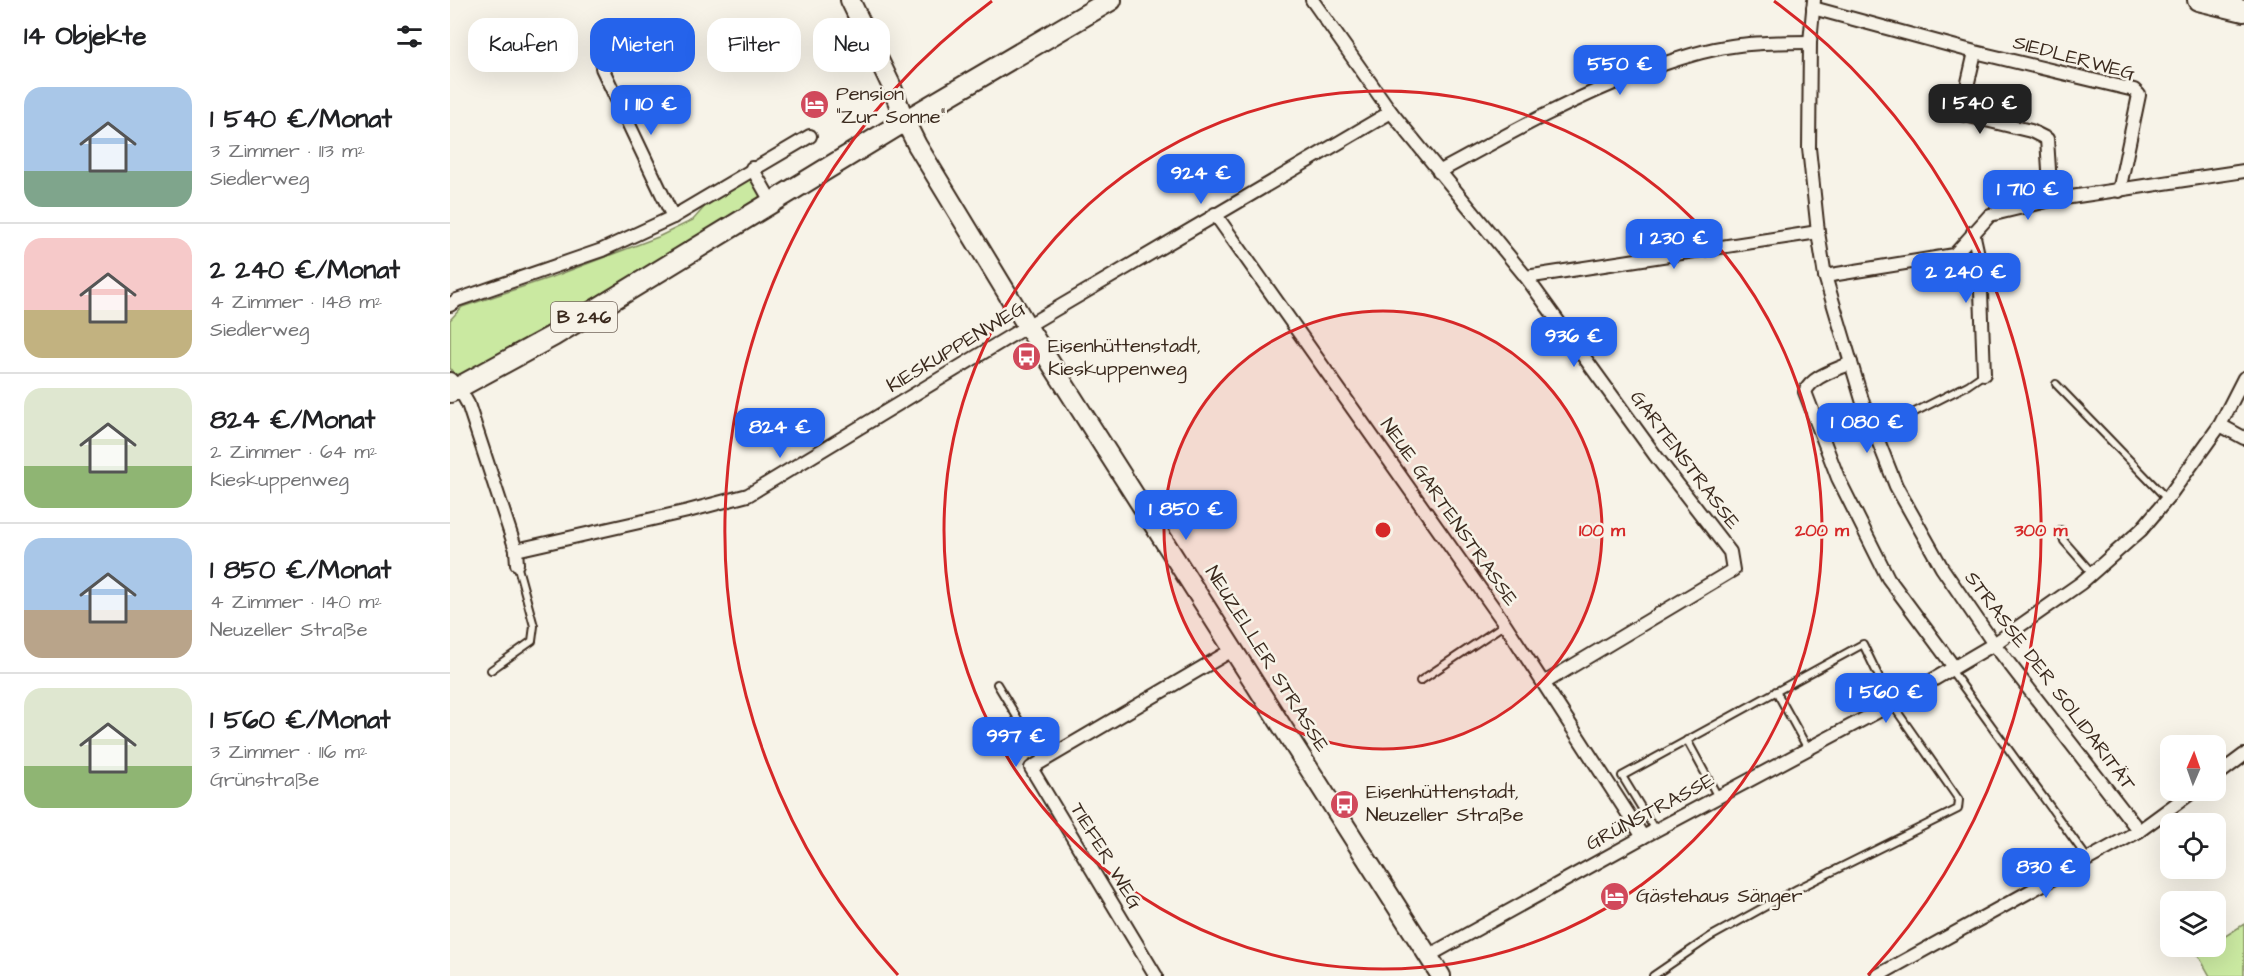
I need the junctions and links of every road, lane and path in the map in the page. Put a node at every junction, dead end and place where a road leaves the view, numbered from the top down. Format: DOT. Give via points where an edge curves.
graph roads {
  1 [pos="850,0"];
  2 [pos="1111,0"];
  3 [pos="1312,0"];
  4 [pos="2198,0"];
  5 [pos="1814,4"];
  6 [pos="2244,11"];
  7 [pos="1810,42"];
  8 [pos="1976,52"];
  9 [pos="604,72"];
  10 [pos="1391,112"];
  11 [pos="905,121"];
  12 [pos="810,135"];
  13 [pos="752,168"];
  14 [pos="2244,171"];
  15 [pos="1439,172"];
  16 [pos="2120,191"];
  17 [pos="2051,200"];
  18 [pos="772,203"];
  19 [pos="1215,214"];
  20 [pos="673,217"];
  21 [pos="1818,232"];
  22 [pos="1973,232"];
  23 [pos="1825,276"];
  24 [pos="1526,277"];
  25 [pos="450,305"];
  26 [pos="1027,326"];
  27 [pos="1851,363"];
  28 [pos="1984,374"];
  29 [pos="2244,378"];
  30 [pos="2056,384"];
  31 [pos="453,386"];
  32 [pos="2220,425"];
  33 [pos="2244,438"];
  34 [pos="1879,443"];
  35 [pos="2167,499"];
  36 [pos="2061,530"];
  37 [pos="516,550"];
  38 [pos="517,564"];
  39 [pos="2093,573"];
  40 [pos="1505,624"];
  41 [pos="1994,644"];
  42 [pos="1234,649"];
  43 [pos="1952,668"];
  44 [pos="491,670"];
  45 [pos="1420,681"];
  46 [pos="1544,683"];
  47 [pos="997,684"];
  48 [pos="1776,691"];
  49 [pos="1892,704"];
  50 [pos="1687,740"];
  51 [pos="1808,749"];
  52 [pos="2244,755"];
  53 [pos="1043,760"];
  54 [pos="2226,768"];
  55 [pos="1718,797"];
  56 [pos="2180,801"];
  57 [pos="1655,831"];
  58 [pos="2139,831"];
  59 [pos="1643,837"];
  60 [pos="2088,859"];
  61 [pos="1428,956"];
  62 [pos="1156,976"];
  63 [pos="1441,976"];
  64 [pos="1653,976"];
  65 [pos="1877,976"];
  1 -- 11 [label="main road, NEUZELLER STRASSE"];
  2 -- 11 [label="main road, B 246"];
  3 -- 10 [label="street, GARTENSTRASSE"];
  4 -- 6 [label="main road"];
  5 -- 7 [label="street, STRASSE DER SOLIDARITÄT"];
  5 -- 8 [label="street, SIEDLERWEG"];
  7 -- 15 [label="street" via="1731,46 1666,63 1545,113"];
  7 -- 21 [label="street, STRASSE DER SOLIDARITÄT" via="1809,148"];
  8 -- 16 [label="street, SIEDLERWEG" via="2134,90 2139,95"];
  8 -- 17 [label="street" via="1963,105 1965,115 2031,131 2047,139"];
  9 -- 20 [label="street"];
  10 -- 15 [label="street, GARTENSTRASSE"];
  10 -- 19 [label="street, KIESKUPPENWEG"];
  11 -- 18 [label="main road, B 246"];
  11 -- 26 [label="main road, NEUZELLER STRASSE"];
  12 -- 13 [label="street"];
  13 -- 18 [label="street"];
  13 -- 20 [label="street"];
  14 -- 16 [label="street"];
  15 -- 24 [label="street, GARTENSTRASSE"];
  16 -- 17 [label="street"];
  17 -- 22 [label="street" via="1990,215"];
  18 -- 31 [label="main road, B 246" via="553,336"];
  19 -- 26 [label="street, KIESKUPPENWEG"];
  19 -- 40 [label="street, NEUE GARTENSTRASSE"];
  20 -- 25 [label="street" via="602,250"];
  21 -- 23 [label="street, STRASSE DER SOLIDARITÄT"];
  21 -- 24 [label="street"];
  22 -- 23 [label="street" via="1954,255"];
  22 -- 28 [label="street" via="1980,264"];
  23 -- 27 [label="street, STRASSE DER SOLIDARITÄT"];
  24 -- 46 [label="street, GARTENSTRASSE" via="1730,552 1733,570"];
  26 -- 37 [label="street, KIESKUPPENWEG" via="748,495"];
  26 -- 42 [label="main road, NEUZELLER STRASSE"];
  27 -- 34 [label="street, STRASSE DER SOLIDARITÄT"];
  27 -- 43 [label="street" via="1815,380 1805,392 1838,478 1888,578"];
  28 -- 34 [label="lane" via="1901,419"];
  29 -- 32 [label="street, GRÜNSTRASSE"];
  30 -- 35 [label="lane"];
  31 -- 37 [label="street" via="468,404"];
  32 -- 33 [label="street"];
  32 -- 35 [label="street, GRÜNSTRASSE"];
  34 -- 41 [label="street, STRASSE DER SOLIDARITÄT" via="1896,486 1942,568"];
  35 -- 39 [label="street, GRÜNSTRASSE" via="2141,530"];
  36 -- 39 [label="lane" via="2064,541"];
  37 -- 38 [label="street"];
  38 -- 44 [label="lane" via="534,626 532,640"];
  39 -- 41 [label="street, GRÜNSTRASSE"];
  40 -- 45 [label="lane"];
  40 -- 46 [label="street, NEUE GARTENSTRASSE"];
  41 -- 43 [label="street, GRÜNSTRASSE"];
  41 -- 58 [label="street, STRASSE DER SOLIDARITÄT"];
  42 -- 53 [label="street"];
  42 -- 61 [label="main road, NEUZELLER STRASSE"];
  43 -- 49 [label="street, GRÜNSTRASSE"];
  43 -- 60 [label="lane"];
  46 -- 59 [label="street, NEUE GARTENSTRASSE"];
  47 -- 53 [label="lane"];
  48 -- 49 [label="lane" via="1863,644"];
  48 -- 50 [label="lane"];
  48 -- 51 [label="lane"];
  49 -- 51 [label="street, GRÜNSTRASSE"];
  49 -- 64 [label="lane" via="1959,800 1958,809 1787,894 1710,937"];
  50 -- 55 [label="lane"];
  50 -- 57 [label="lane" via="1622,776"];
  51 -- 55 [label="street, GRÜNSTRASSE"];
  52 -- 54 [label="street"];
  53 -- 62 [label="street, TIEFER WEG" via="1031,768"];
  55 -- 57 [label="street, GRÜNSTRASSE"];
  56 -- 58 [label="street"];
  57 -- 59 [label="street, GRÜNSTRASSE"];
  58 -- 60 [label="street"];
  59 -- 61 [label="street, GRÜNSTRASSE"];
  60 -- 65 [label="street"];
  61 -- 63 [label="main road, NEUZELLER STRASSE"];
}
